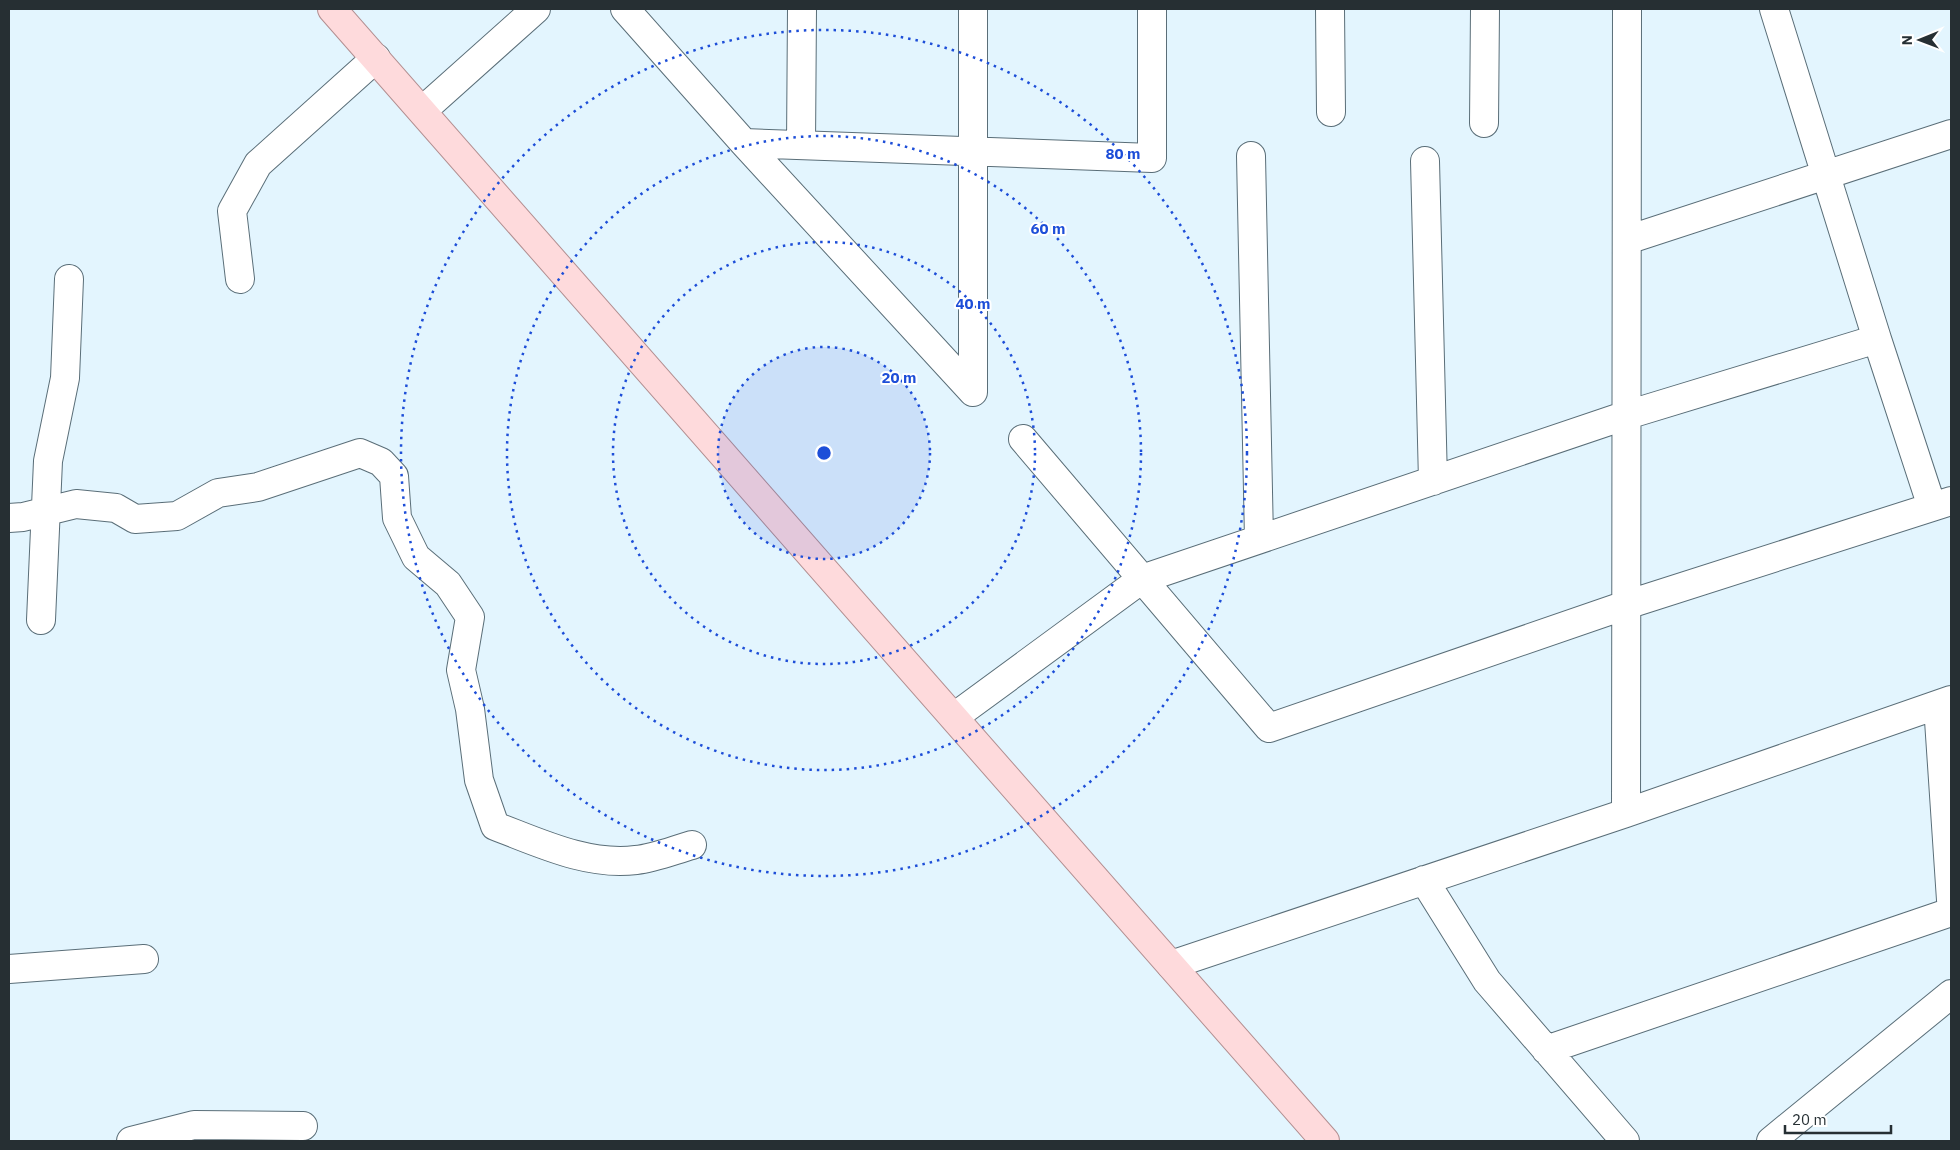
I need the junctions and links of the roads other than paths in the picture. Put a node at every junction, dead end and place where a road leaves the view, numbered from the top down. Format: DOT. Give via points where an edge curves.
graph roads {
  1 [pos="332,9"];
  2 [pos="536,9"];
  3 [pos="625,9"];
  4 [pos="802,9"];
  5 [pos="973,9"];
  6 [pos="1152,9"];
  7 [pos="1330,9"];
  8 [pos="1485,9"];
  9 [pos="1627,9"];
  10 [pos="1774,9"];
  11 [pos="376,58"];
  12 [pos="422,111"];
  13 [pos="1331,112"];
  14 [pos="1484,122"];
  15 [pos="1951,134"];
  16 [pos="744,143"];
  17 [pos="801,145"];
  18 [pos="973,153"];
  19 [pos="1251,156"];
  20 [pos="1425,161"];
  21 [pos="1824,175"];
  22 [pos="1627,240"];
  23 [pos="69,278"];
  24 [pos="240,279"];
  25 [pos="1877,339"];
  26 [pos="1626,415"];
  27 [pos="1023,439"];
  28 [pos="1433,481"];
  29 [pos="1942,504"];
  30 [pos="45,512"];
  31 [pos="9,518"];
  32 [pos="1259,539"];
  33 [pos="1142,579"];
  34 [pos="1626,605"];
  35 [pos="41,620"];
  36 [pos="1945,702"];
  37 [pos="954,718"];
  38 [pos="1626,812"];
  39 [pos="692,845"];
  40 [pos="1424,880"];
  41 [pos="1951,900"];
  42 [pos="1951,912"];
  43 [pos="144,958"];
  44 [pos="1171,965"];
  45 [pos="9,969"];
  46 [pos="1951,994"];
  47 [pos="1546,1050"];
  48 [pos="303,1126"];
  49 [pos="131,1141"];
  50 [pos="1325,1141"];
  51 [pos="1626,1141"];
  52 [pos="1771,1141"];
  1 -- 11 [label="main road"];
  2 -- 12 [label="street"];
  3 -- 16 [label="street"];
  4 -- 17 [label="street"];
  5 -- 18 [label="street"];
  6 -- 18 [label="street" via="1152,158"];
  7 -- 13 [label="street"];
  8 -- 14 [label="street"];
  9 -- 22 [label="street"];
  10 -- 21 [label="street"];
  11 -- 12 [label="main road"];
  11 -- 24 [label="street" via="258,164 232,211"];
  12 -- 37 [label="main road"];
  15 -- 21 [label="street"];
  16 -- 17 [label="street"];
  16 -- 18 [label="street" via="973,392"];
  17 -- 18 [label="street"];
  19 -- 32 [label="street"];
  20 -- 28 [label="street"];
  21 -- 22 [label="street"];
  21 -- 25 [label="street"];
  22 -- 26 [label="street"];
  23 -- 30 [label="street" via="64,378 48,461"];
  25 -- 26 [label="street"];
  25 -- 29 [label="street"];
  26 -- 28 [label="street"];
  26 -- 34 [label="street"];
  27 -- 33 [label="street"];
  28 -- 32 [label="street"];
  29 -- 34 [label="street"];
  30 -- 31 [label="street"];
  30 -- 35 [label="street"];
  30 -- 39 [label="street" via="76,504 116,508 135,519 177,516 218,493 258,487 360,453 381,462 394,476 397,518 416,557 448,584 470,618 461,670 479,780 495,826 578,857 606,860 636,860"];
  32 -- 33 [label="street"];
  33 -- 34 [label="street" via="1269,728"];
  33 -- 37 [label="street"];
  34 -- 38 [label="street"];
  36 -- 38 [label="street"];
  36 -- 41 [label="street"];
  37 -- 44 [label="main road"];
  38 -- 40 [label="street"];
  40 -- 44 [label="street"];
  40 -- 47 [label="street" via="1486,981"];
  42 -- 47 [label="street"];
  43 -- 45 [label="street"];
  44 -- 50 [label="main road"];
  46 -- 52 [label="street"];
  47 -- 51 [label="street"];
  48 -- 49 [label="street" via="194,1124"];
}
